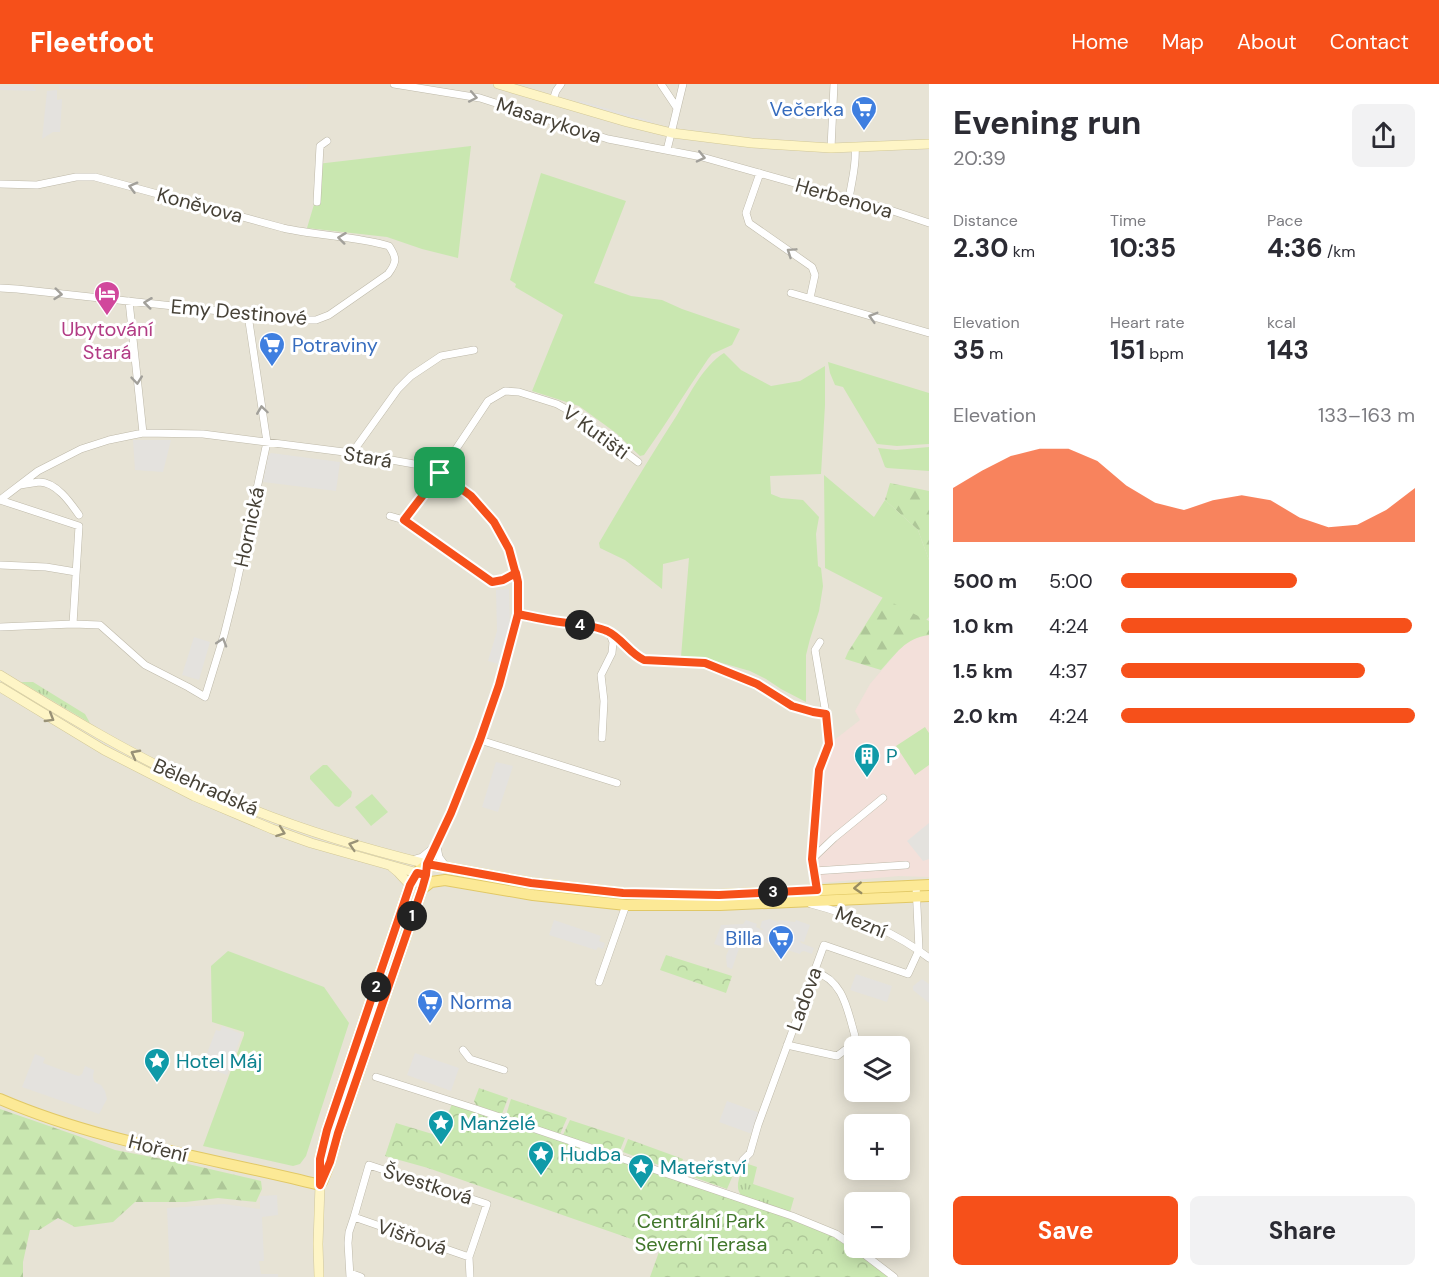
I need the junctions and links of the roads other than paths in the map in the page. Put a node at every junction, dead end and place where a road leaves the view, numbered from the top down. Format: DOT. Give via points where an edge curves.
graph roads {
  1 [pos="394,84"];
  2 [pos="498,84"];
  3 [pos="561,84"];
  4 [pos="661,84"];
  5 [pos="683,84"];
  6 [pos="834,84"];
  7 [pos="553,100"];
  8 [pos="677,108"];
  9 [pos="672,133"];
  10 [pos="327,141"];
  11 [pos="929,144"];
  12 [pos="855,147"];
  13 [pos="831,148"];
  14 [pos="667,150"];
  15 [pos="760,173"];
  16 [pos="0,184"];
  17 [pos="849,200"];
  18 [pos="317,202"];
  19 [pos="929,223"];
  20 [pos="395,255"];
  21 [pos="0,288"];
  22 [pos="791,293"];
  23 [pos="810,298"];
  24 [pos="129,301"];
  25 [pos="248,315"];
  26 [pos="929,333"];
  27 [pos="474,350"];
  28 [pos="143,433"];
  29 [pos="267,442"];
  30 [pos="352,453"];
  31 [pos="638,462"];
  32 [pos="440,473"];
  33 [pos="19,485"];
  34 [pos="0,500"];
  35 [pos="79,514"];
  36 [pos="390,516"];
  37 [pos="404,520"];
  38 [pos="0,565"];
  39 [pos="76,572"];
  40 [pos="516,573"];
  41 [pos="518,614"];
  42 [pos="73,624"];
  43 [pos="0,627"];
  44 [pos="609,632"];
  45 [pos="820,642"];
  46 [pos="0,675"];
  47 [pos="0,687"];
  48 [pos="826,714"];
  49 [pos="602,738"];
  50 [pos="480,740"];
  51 [pos="617,783"];
  52 [pos="883,798"];
  53 [pos="437,844"];
  54 [pos="812,859"];
  55 [pos="410,860"];
  56 [pos="906,865"];
  57 [pos="390,866"];
  58 [pos="814,871"];
  59 [pos="423,872"];
  60 [pos="446,874"];
  61 [pos="410,885"];
  62 [pos="929,885"];
  63 [pos="422,889"];
  64 [pos="817,890"];
  65 [pos="921,892"];
  66 [pos="800,902"];
  67 [pos="626,905"];
  68 [pos="920,950"];
  69 [pos="929,958"];
  70 [pos="814,971"];
  71 [pos="599,982"];
  72 [pos="787,1045"];
  73 [pos="463,1050"];
  74 [pos="504,1070"];
  75 [pos="376,1077"];
  76 [pos="0,1099"];
  77 [pos="743,1160"];
  78 [pos="320,1185"];
  79 [pos="354,1217"];
  80 [pos="844,1240"];
  81 [pos="469,1257"];
  82 [pos="868,1258"];
  83 [pos="350,1275"];
  84 [pos="319,1277"];
  85 [pos="360,1277"];
  86 [pos="470,1277"];
  87 [pos="894,1277"];
  1 -- 14 [label="street, Masarykova, one-way" via="480,98 608,139"];
  2 -- 7 [label="street, Masarykova"];
  3 -- 7 [label="street"];
  4 -- 8 [label="street"];
  5 -- 8 [label="street"];
  6 -- 13 [label="street"];
  7 -- 9 [label="street, Masarykova"];
  8 -- 9 [label="street"];
  9 -- 13 [label="street, Masarykova"];
  9 -- 14 [label="street"];
  10 -- 18 [label="street" via="320,146"];
  11 -- 12 [label="street, Masarykova"];
  12 -- 13 [label="street, Masarykova"];
  12 -- 17 [label="street" via="856,165"];
  14 -- 15 [label="street, Masarykova, one-way"];
  15 -- 17 [label="street, Herbenova"];
  23 -- 15 [label="street, one-way" via="815,275 812,267 749,223 746,213"];
  20 -- 16 [label="street, Koněvova, one-way" via="389,246 373,241 283,228 95,177 37,185"];
  17 -- 19 [label="street, Herbenova"];
  20 -- 25 [label="street, Emy Destinové" via="388,274 329,315 302,320"];
  21 -- 24 [label="street, one-way"];
  22 -- 23 [label="street"];
  26 -- 23 [label="street, one-way"];
  25 -- 24 [label="street, Emy Destinové, one-way"];
  24 -- 28 [label="street, one-way"];
  29 -- 25 [label="street, Hornická, one-way"];
  27 -- 30 [label="street" via="441,356 411,376"];
  28 -- 29 [label="street, Stará" via="204,434"];
  28 -- 33 [label="street, Stará" via="81,449"];
  29 -- 30 [label="street, Stará"];
  42 -- 29 [label="street, Hornická, one-way" via="100,625 145,664 205,698 236,591"];
  30 -- 32 [label="street, Stará" via="414,464"];
  31 -- 32 [label="street, V Kutišti" via="557,404 505,391 488,401"];
  32 -- 37 [label="street, V Kutišti"];
  32 -- 40 [label="street, Stará" via="471,496 494,522 509,549"];
  33 -- 34 [label="street, Stará"];
  33 -- 35 [label="street" via="51,485"];
  34 -- 39 [label="street" via="79,526"];
  36 -- 37 [label="street"];
  37 -- 40 [label="street" via="492,582"];
  38 -- 39 [label="street"];
  39 -- 42 [label="street"];
  40 -- 41 [label="street, Stará"];
  41 -- 44 [label="street"];
  41 -- 50 [label="street, Stará"];
  42 -- 43 [label="street, Hornická"];
  44 -- 48 [label="street" via="644,660 705,663 757,684 792,706"];
  44 -- 49 [label="street" via="612,653 601,675"];
  45 -- 48 [label="street" via="815,650"];
  55 -- 46 [label="street, Bělehradská, one-way" via="314,832 200,787 113,743"];
  47 -- 57 [label="street, Bělehradská, one-way" via="104,750 194,796 311,843"];
  48 -- 54 [label="street" via="829,744 819,770"];
  50 -- 51 [label="street"];
  50 -- 53 [label="street, Stará"];
  52 -- 54 [label="street"];
  53 -- 55 [label="street" via="425,855"];
  53 -- 59 [label="street, Stará"];
  53 -- 60 [label="street"];
  54 -- 58 [label="street"];
  55 -- 59 [label="street, Bělehradská"];
  56 -- 58 [label="street"];
  57 -- 59 [label="street, Bělehradská"];
  57 -- 61 [label="street, Bělehradská"];
  58 -- 64 [label="street"];
  59 -- 60 [label="main road"];
  59 -- 61 [label="main road"];
  59 -- 63 [label="street"];
  60 -- 63 [label="main road"];
  60 -- 64 [label="main road" via="623,893 719,895"];
  60 -- 67 [label="main road" via="533,895"];
  61 -- 78 [label="main road" via="327,1130 320,1159"];
  62 -- 65 [label="main road"];
  63 -- 78 [label="main road"];
  65 -- 64 [label="main road, one-way"];
  65 -- 66 [label="main road"];
  65 -- 68 [label="street, Mezní"];
  66 -- 67 [label="main road"];
  66 -- 68 [label="street, Mezní" via="840,911 878,926"];
  67 -- 71 [label="street"];
  68 -- 69 [label="street, Mezní"];
  68 -- 70 [label="street, Ladova" via="908,974 824,945"];
  70 -- 72 [label="street, Ladova"];
  70 -- 72 [label="street" via="837,985 855,1036 837,1056"];
  72 -- 77 [label="street, Ladova" via="750,1153"];
  73 -- 74 [label="street" via="470,1059"];
  75 -- 80 [label="street" via="792,1216"];
  76 -- 78 [label="main road, Hoření" via="102,1135"];
  78 -- 84 [label="street"];
  79 -- 81 [label="street, Višňová"];
  79 -- 81 [label="street, Švestková" via="369,1164 487,1204"];
  79 -- 83 [label="street" via="348,1243"];
  81 -- 86 [label="street"];
  82 -- 87 [label="street"];
  83 -- 85 [label="street"];
}
